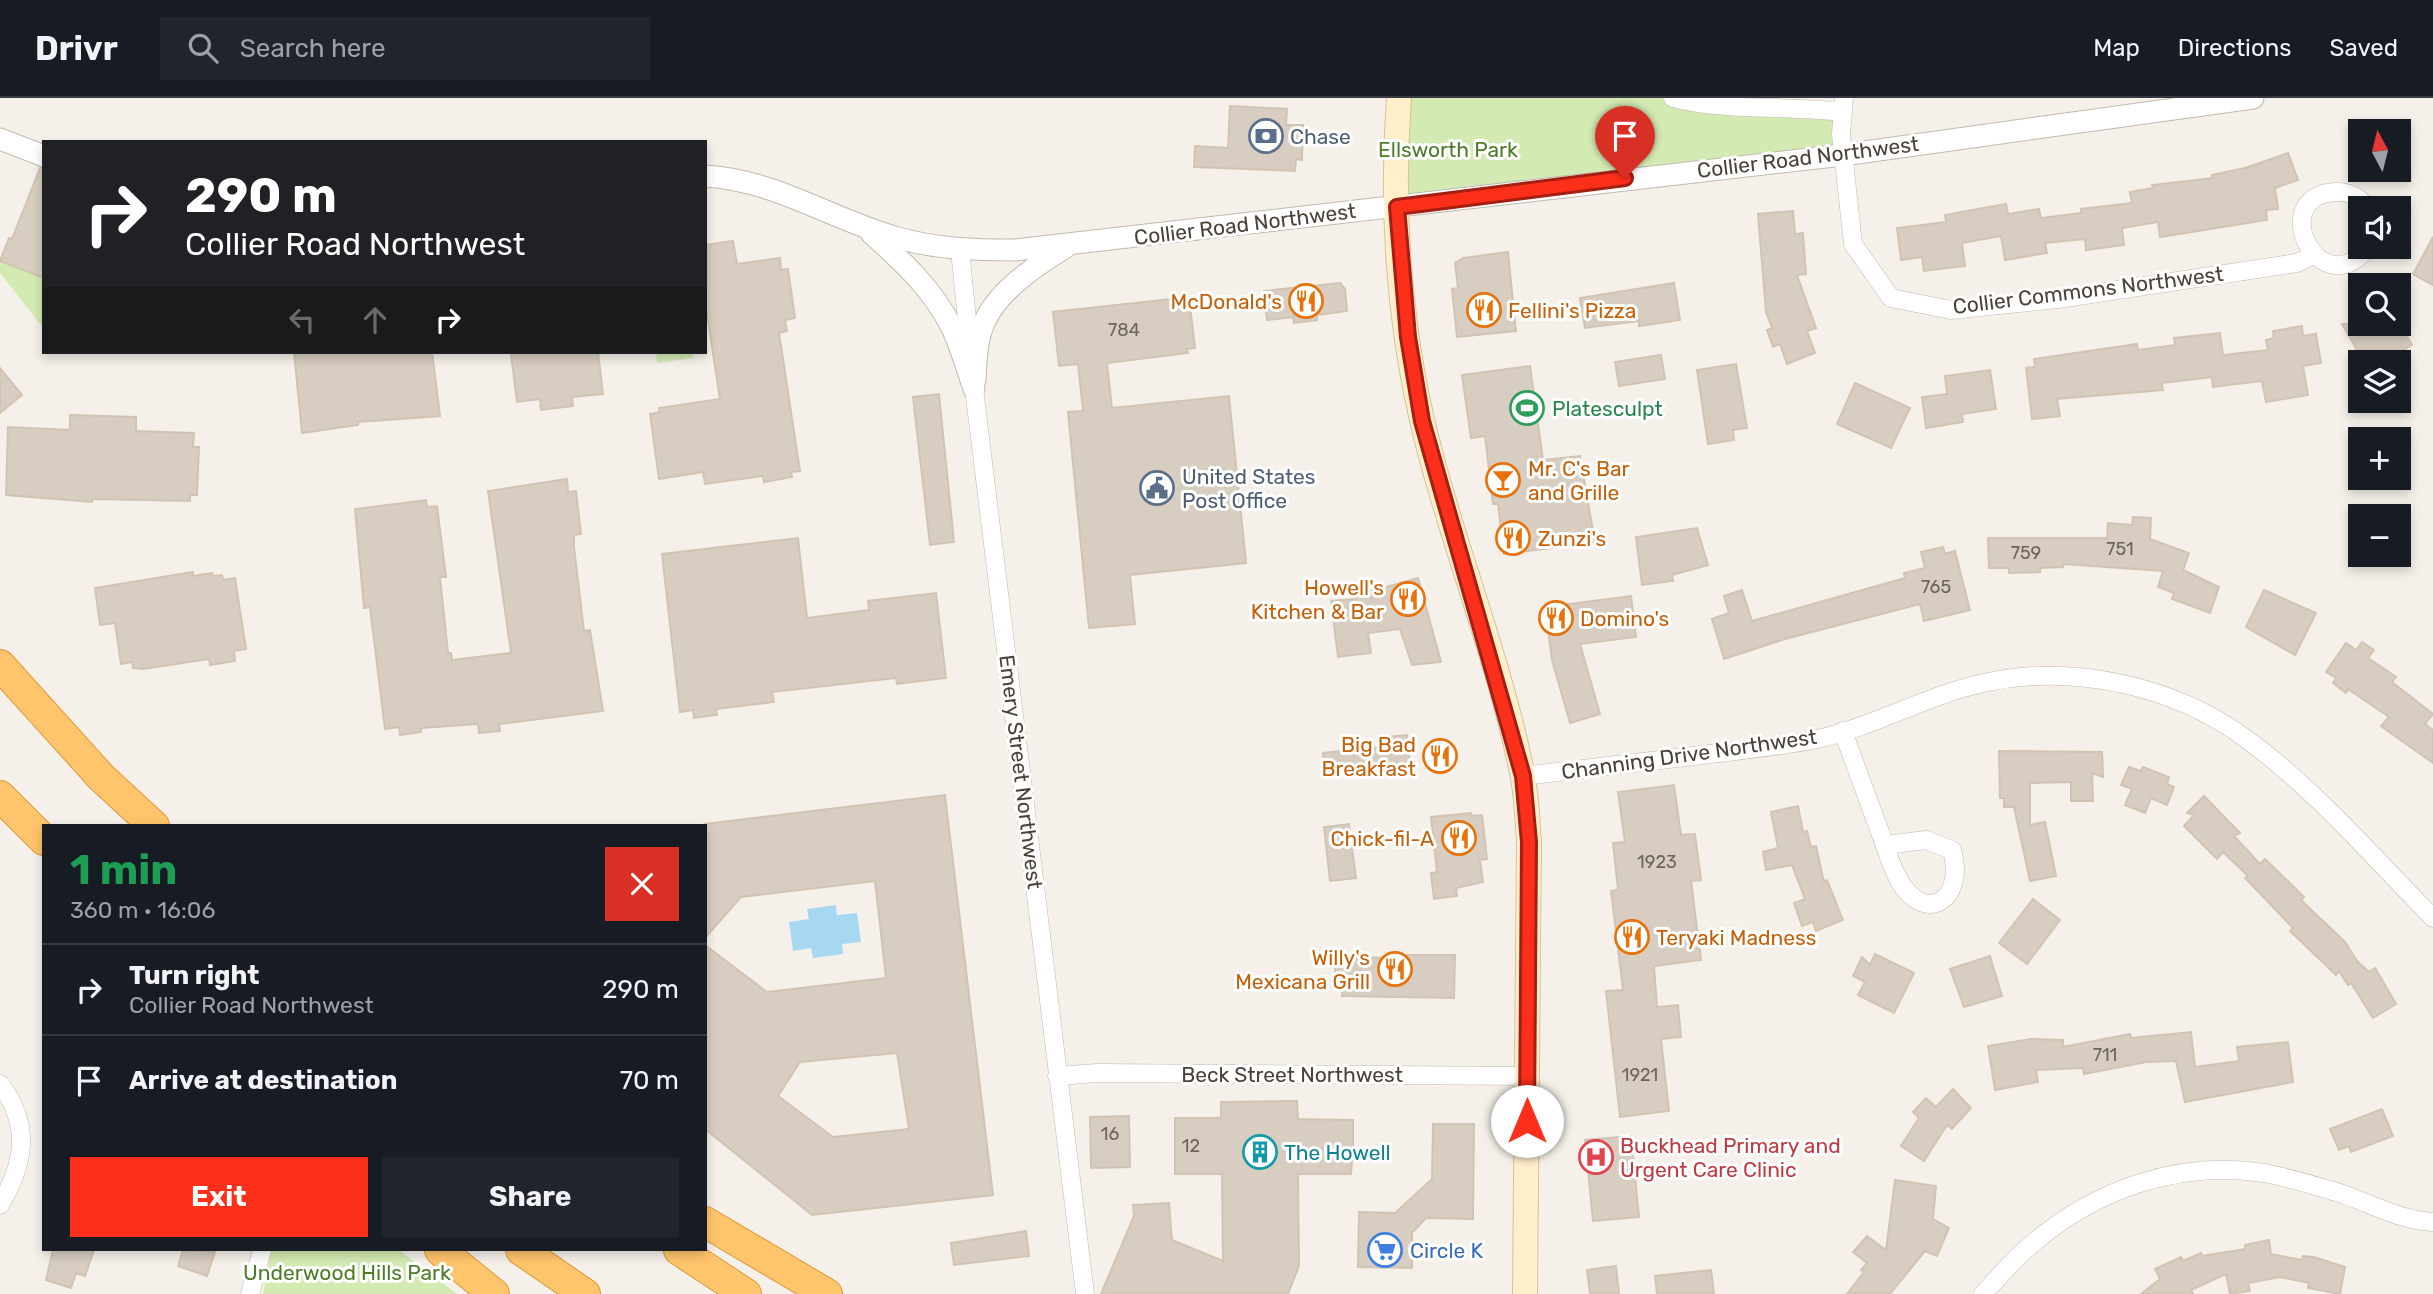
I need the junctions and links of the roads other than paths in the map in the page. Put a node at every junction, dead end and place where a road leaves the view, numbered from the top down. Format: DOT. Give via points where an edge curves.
graph roads {
  1 [pos="1399,98"];
  2 [pos="1673,98"];
  3 [pos="2253,98"];
  4 [pos="1843,105"];
  5 [pos="0,139"];
  6 [pos="42,155"];
  7 [pos="1843,155"];
  8 [pos="707,176"];
  9 [pos="2355,196"];
  10 [pos="1397,207"];
  11 [pos="862,224"];
  12 [pos="1071,244"];
  13 [pos="960,250"];
  14 [pos="2314,255"];
  15 [pos="2355,259"];
  16 [pos="974,389"];
  17 [pos="0,665"];
  18 [pos="1843,732"];
  19 [pos="1523,776"];
  20 [pos="0,796"];
  21 [pos="152,824"];
  22 [pos="42,838"];
  23 [pos="1885,845"];
  24 [pos="2433,918"];
  25 [pos="1057,1076"];
  26 [pos="1527,1076"];
  27 [pos="0,1084"];
  28 [pos="0,1205"];
  29 [pos="2433,1222"];
  30 [pos="707,1223"];
  31 [pos="262,1251"];
  32 [pos="441,1251"];
  33 [pos="522,1251"];
  34 [pos="680,1251"];
  35 [pos="250,1294"];
  36 [pos="494,1294"];
  37 [pos="585,1294"];
  38 [pos="746,1294"];
  39 [pos="827,1294"];
  40 [pos="1085,1294"];
  41 [pos="1525,1294"];
  42 [pos="1983,1294"];
  1 -- 10 [label="main road"];
  2 -- 4 [label="street" via="1747,109"];
  3 -- 7 [label="street, Collier Road Northwest"];
  4 -- 7 [label="street, Collier Commons Northwest"];
  5 -- 6 [label="street"];
  7 -- 10 [label="street, Collier Road Northwest"];
  7 -- 14 [label="street, Collier Commons Northwest" via="1853,244 1891,298 1951,310 2259,269 2297,263"];
  8 -- 11 [label="street, Collier Road Northwest" via="758,183"];
  9 -- 14 [label="street" via="2332,192 2311,202 2301,223 2302,235"];
  10 -- 12 [label="street, Collier Road Northwest"];
  10 -- 19 [label="main road" via="1408,337 1422,421"];
  11 -- 13 [label="street, Collier Road Northwest" via="896,238"];
  11 -- 16 [label="street" via="907,265 935,299 953,329"];
  12 -- 13 [label="street, Collier Road Northwest"];
  12 -- 16 [label="street" via="1028,271 981,329"];
  13 -- 16 [label="street, Emery Street Northwest"];
  14 -- 15 [label="street, Collier Commons Northwest" via="2324,261"];
  16 -- 25 [label="street, Emery Street Northwest"];
  17 -- 21 [label="highway" via="101,778"];
  18 -- 19 [label="street, Channing Drive Northwest" via="1782,745"];
  18 -- 23 [label="street"];
  18 -- 24 [label="street, Channing Drive Northwest" via="1951,691 2025,676 2066,676 2146,690 2184,704 2245,738 2304,788"];
  19 -- 26 [label="main road" via="1529,842"];
  20 -- 22 [label="highway"];
  25 -- 26 [label="street, Beck Street Northwest"];
  25 -- 40 [label="street, Emery Street Northwest"];
  26 -- 41 [label="main road"];
  27 -- 28 [label="street" via="11,1099 23,1135 15,1180"];
  29 -- 42 [label="street" via="2409,1219 2331,1190 2263,1173 2214,1171 2150,1177 2056,1224"];
  30 -- 39 [label="highway"];
  31 -- 35 [label="street"];
  32 -- 36 [label="highway"];
  33 -- 37 [label="highway"];
  34 -- 38 [label="highway"];
}
